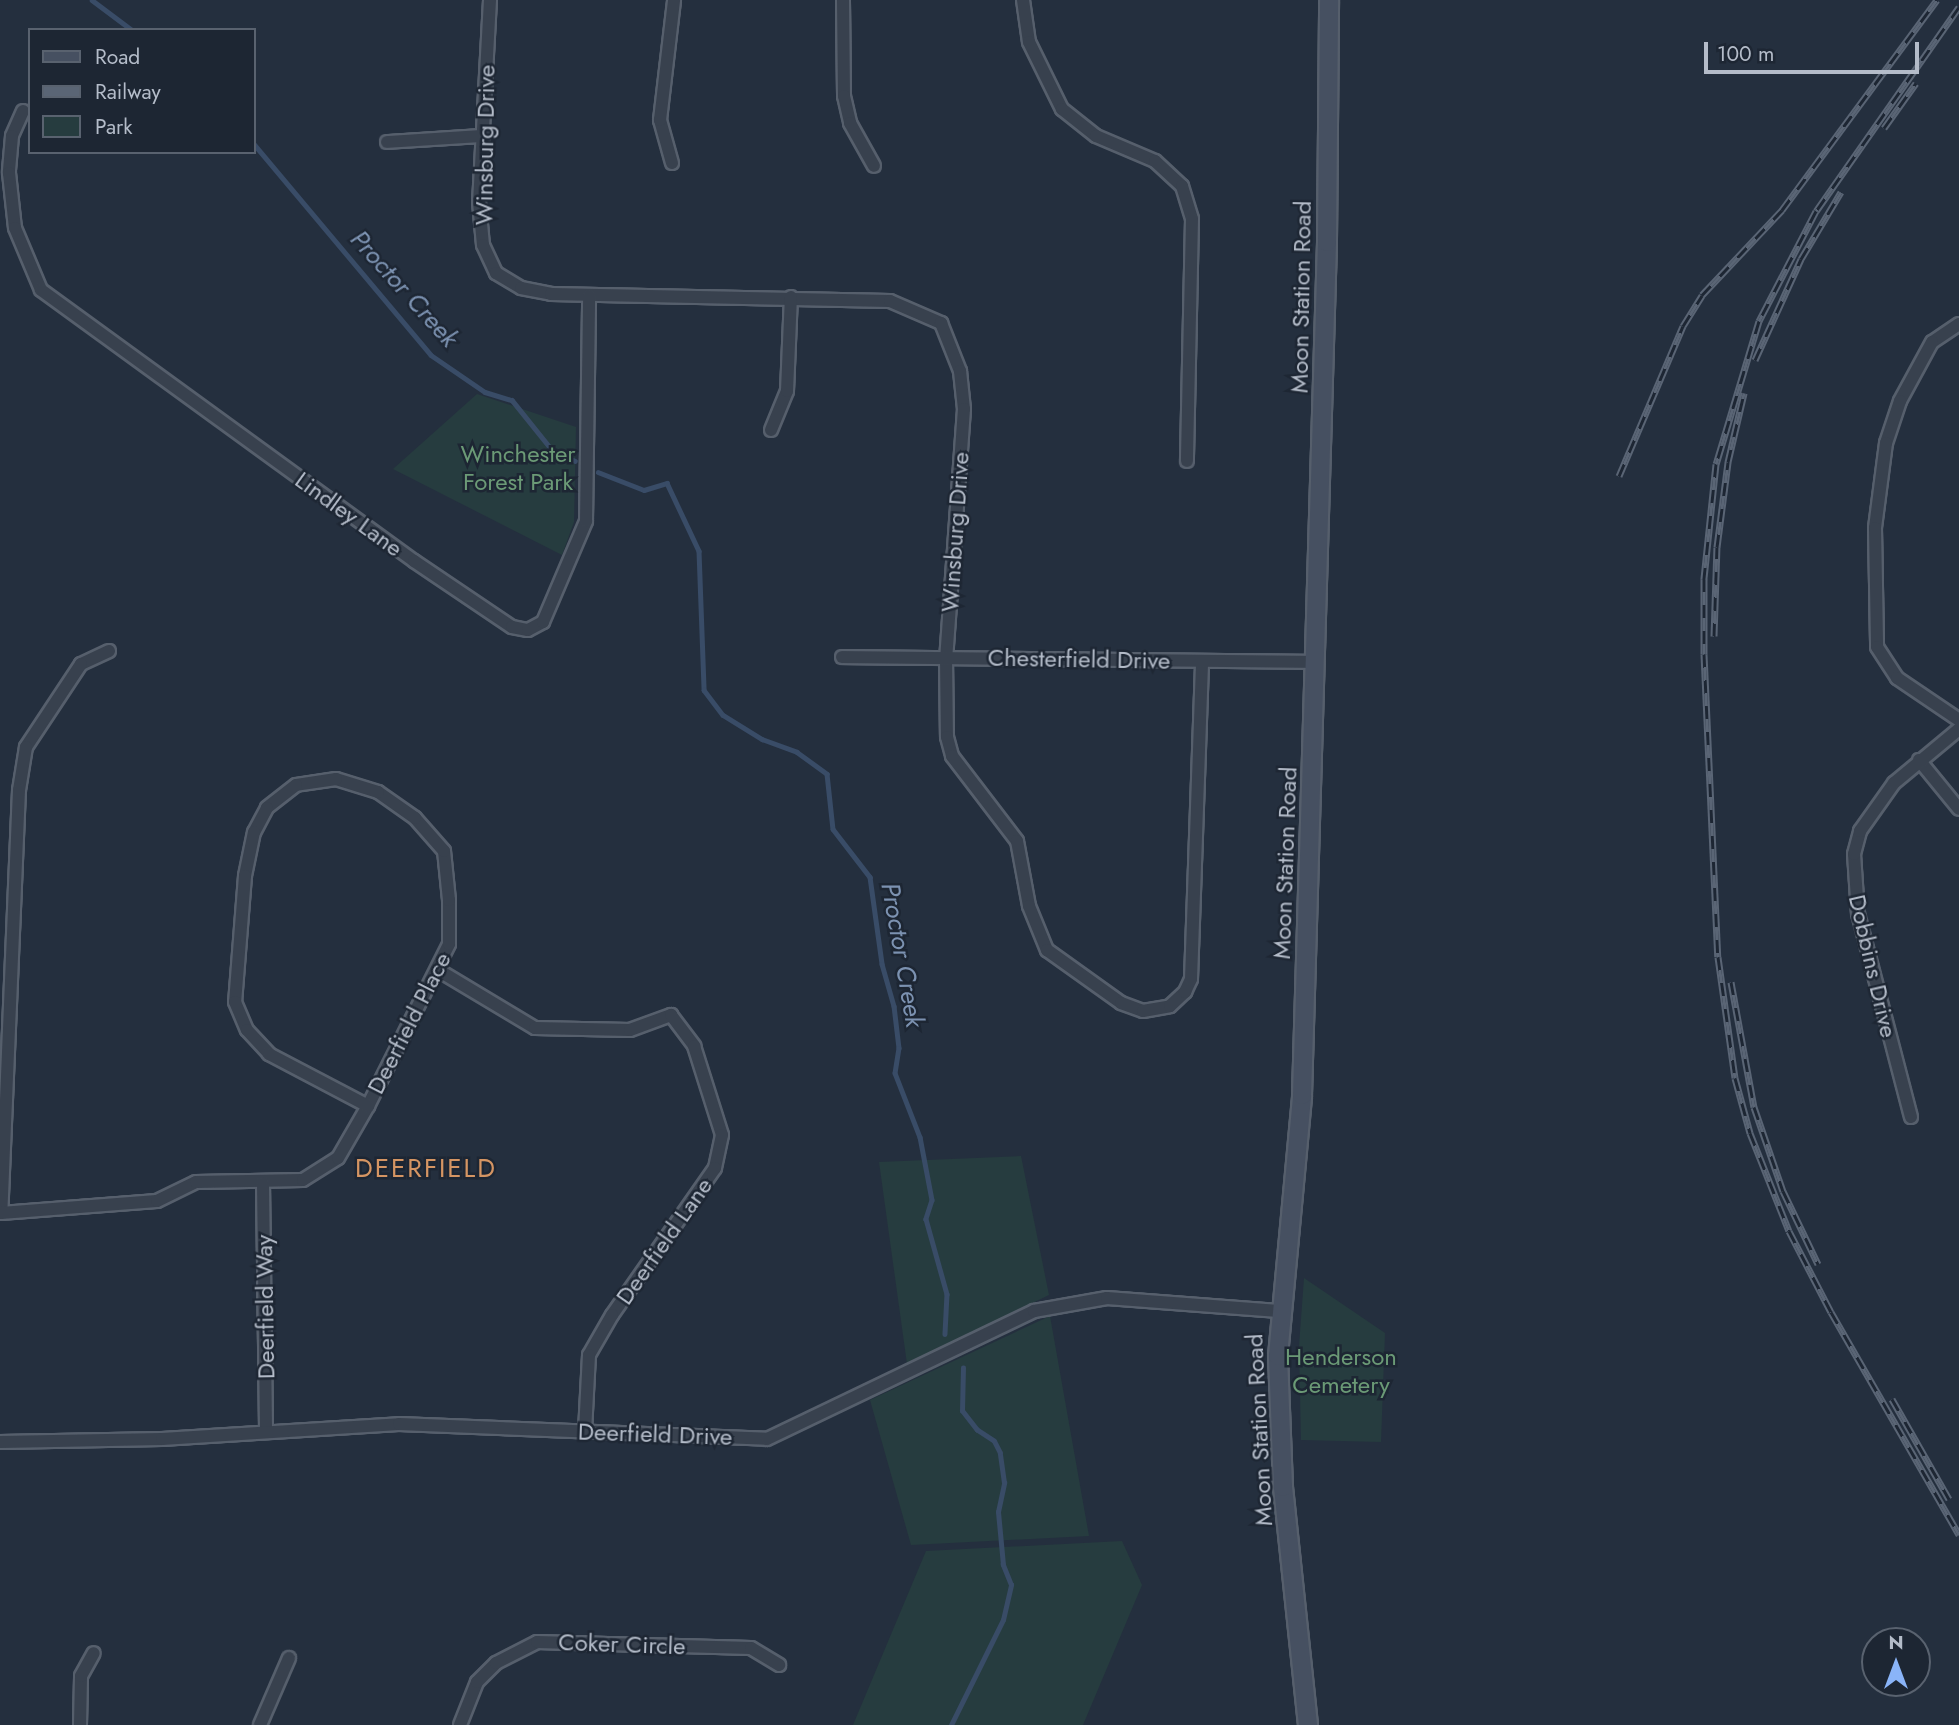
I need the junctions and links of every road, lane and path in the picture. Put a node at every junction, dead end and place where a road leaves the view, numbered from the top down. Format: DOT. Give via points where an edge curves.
graph roads {
  1 [pos="490,0"];
  2 [pos="674,0"];
  3 [pos="844,0"];
  4 [pos="1023,0"];
  5 [pos="1329,0"];
  6 [pos="23,111"];
  7 [pos="482,136"];
  8 [pos="387,142"];
  9 [pos="672,163"];
  10 [pos="874,166"];
  11 [pos="589,295"];
  12 [pos="791,297"];
  13 [pos="1959,324"];
  14 [pos="771,430"];
  15 [pos="1187,461"];
  16 [pos="109,651"];
  17 [pos="842,657"];
  18 [pos="946,658"];
  19 [pos="1202,661"];
  20 [pos="1317,662"];
  21 [pos="1959,720"];
  22 [pos="1959,729"];
  23 [pos="1919,760"];
  24 [pos="1959,809"];
  25 [pos="438,970"];
  26 [pos="368,1106"];
  27 [pos="1911,1116"];
  28 [pos="263,1183"];
  29 [pos="1279,1311"];
  30 [pos="266,1431"];
  31 [pos="585,1431"];
  32 [pos="0,1442"];
  33 [pos="94,1653"];
  34 [pos="289,1658"];
  35 [pos="779,1665"];
  36 [pos="80,1725"];
  37 [pos="260,1725"];
  38 [pos="460,1725"];
  39 [pos="1308,1725"];
  1 -- 7 [label="street, Winsburg Drive"];
  2 -- 9 [label="street" via="660,120"];
  3 -- 10 [label="street" via="844,96 850,123"];
  4 -- 15 [label="street" via="1028,42 1062,109 1096,136 1155,161 1182,186 1192,219"];
  5 -- 20 [label="street, Moon Station Road"];
  6 -- 11 [label="street, Lindley Lane" via="12,136 9,173 15,228 41,290 512,627 528,630 544,622 586,521"];
  7 -- 8 [label="street"];
  7 -- 11 [label="street, Winsburg Drive" via="482,235 496,273 521,288"];
  11 -- 12 [label="street, Winsburg Drive"];
  12 -- 14 [label="street" via="787,391"];
  12 -- 18 [label="street, Winsburg Drive" via="890,301 941,323 960,371 964,409"];
  13 -- 21 [label="street" via="1932,342 1900,401 1880,476 1875,551 1877,647 1886,666 1917,694"];
  16 -- 28 [label="street, Deerfield Place" via="81,664 26,747 19,790 1,1213 157,1201 196,1182"];
  17 -- 18 [label="street, Chesterfield Drive"];
  18 -- 19 [label="street, Chesterfield Drive"];
  18 -- 19 [label="street, Winsburg Drive" via="951,755 1017,841 1028,906 1046,950 1121,1003 1156,1011 1185,992 1192,971"];
  19 -- 20 [label="street, Chesterfield Drive"];
  20 -- 29 [label="street, Moon Station Road" via="1302,1095"];
  22 -- 23 [label="street, Dobbins Drive"];
  23 -- 24 [label="street"];
  23 -- 27 [label="street, Dobbins Drive" via="1894,783 1860,831 1853,878 1858,914"];
  25 -- 26 [label="street, Deerfield Place"];
  25 -- 26 [label="street, Deerfield Place" via="449,944 443,851 415,818 378,792 336,779 296,785 267,808 254,832 245,876 235,1002 247,1030 270,1054"];
  25 -- 31 [label="street, Deerfield Lane" via="535,1028 630,1030 671,1014 694,1046 722,1135 715,1168 589,1355"];
  26 -- 28 [label="street, Deerfield Place" via="338,1158 319,1174"];
  28 -- 30 [label="street, Deerfield Way"];
  29 -- 31 [label="street, Deerfield Drive" via="1090,1299 1022,1314 767,1438"];
  29 -- 39 [label="street, Moon Station Road" via="1283,1487"];
  30 -- 31 [label="street, Deerfield Drive" via="399,1424"];
  30 -- 32 [label="street, Deerfield Drive" via="162,1439"];
  33 -- 36 [label="street" via="81,1676"];
  34 -- 37 [label="street"];
  35 -- 38 [label="street, Coker Circle" via="751,1648 537,1642 496,1664 477,1682"];
}
